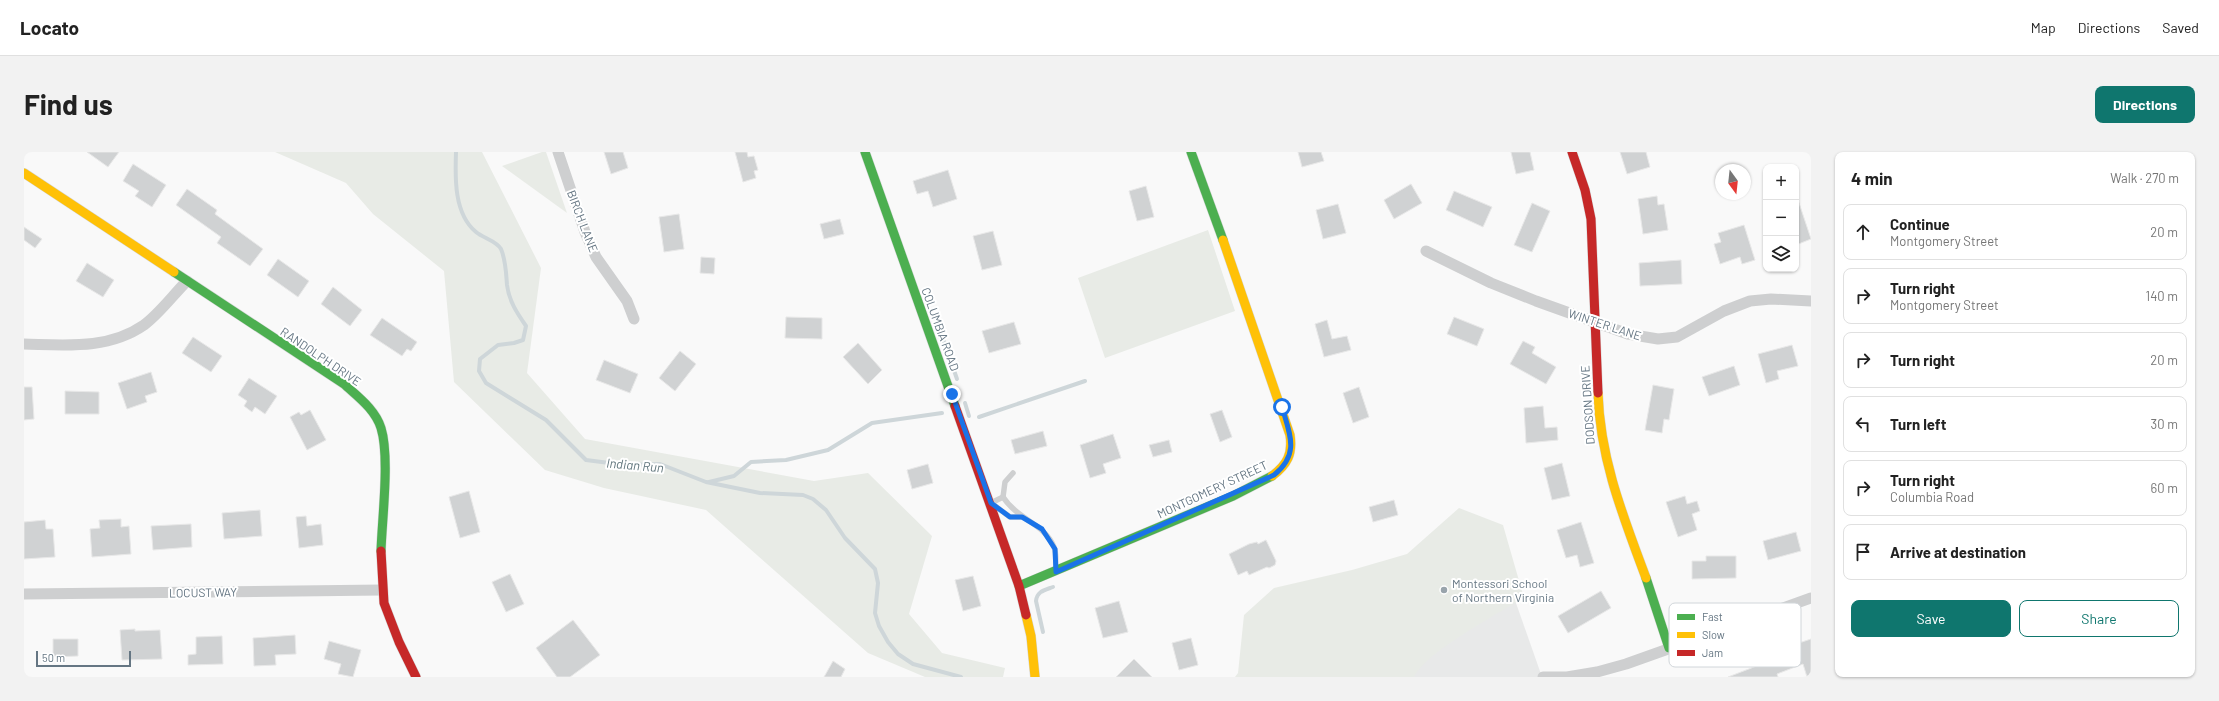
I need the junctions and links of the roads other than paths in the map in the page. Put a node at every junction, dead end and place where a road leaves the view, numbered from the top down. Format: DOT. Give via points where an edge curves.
graph roads {
  1 [pos="558,152"];
  2 [pos="865,152"];
  3 [pos="1191,152"];
  4 [pos="1572,152"];
  5 [pos="24,173"];
  6 [pos="1426,251"];
  7 [pos="187,281"];
  8 [pos="1811,301"];
  9 [pos="634,319"];
  10 [pos="1594,321"];
  11 [pos="24,344"];
  12 [pos="1013,473"];
  13 [pos="1003,497"];
  14 [pos="991,503"];
  15 [pos="1022,517"];
  16 [pos="1056,572"];
  17 [pos="1019,586"];
  18 [pos="382,590"];
  19 [pos="24,594"];
  20 [pos="1811,598"];
  21 [pos="1797,603"];
  22 [pos="1669,648"];
  23 [pos="416,677"];
  24 [pos="1035,677"];
  25 [pos="1543,677"];
  1 -- 9 [label="street, BIRCH LANE" via="588,238 603,268 627,301"];
  2 -- 14 [label="street, COLUMBIA ROAD"];
  3 -- 16 [label="street, MONTGOMERY STREET" via="1282,407 1290,434 1290,453 1274,475"];
  4 -- 10 [label="street, DODSON DRIVE" via="1585,190 1591,219"];
  5 -- 7 [label="street, RANDOLPH DRIVE"];
  6 -- 10 [label="street, WINTER LANE" via="1491,283"];
  7 -- 11 [label="street" via="144,324 110,341 68,346"];
  7 -- 18 [label="street, RANDOLPH DRIVE" via="344,384 368,405 376,416 384,440 385,457 381,541"];
  8 -- 10 [label="street, WINTER LANE" via="1771,299 1743,303 1670,339 1628,334"];
  10 -- 22 [label="street, DODSON DRIVE" via="1599,422 1608,475"];
  12 -- 13 [label="lane" via="1005,482"];
  13 -- 14 [label="lane"];
  13 -- 15 [label="lane" via="1011,509"];
  14 -- 15 [label="lane" via="1010,517"];
  14 -- 17 [label="street, COLUMBIA ROAD"];
  15 -- 16 [label="lane" via="1042,529 1049,538 1055,549"];
  16 -- 17 [label="street, MONTGOMERY STREET"];
  17 -- 24 [label="street, COLUMBIA ROAD" via="1031,636"];
  18 -- 19 [label="street, LOCUST WAY"];
  18 -- 23 [label="street, RANDOLPH DRIVE" via="396,635"];
  20 -- 21 [label="street"];
  22 -- 25 [label="street" via="1597,672 1567,677"];
}
